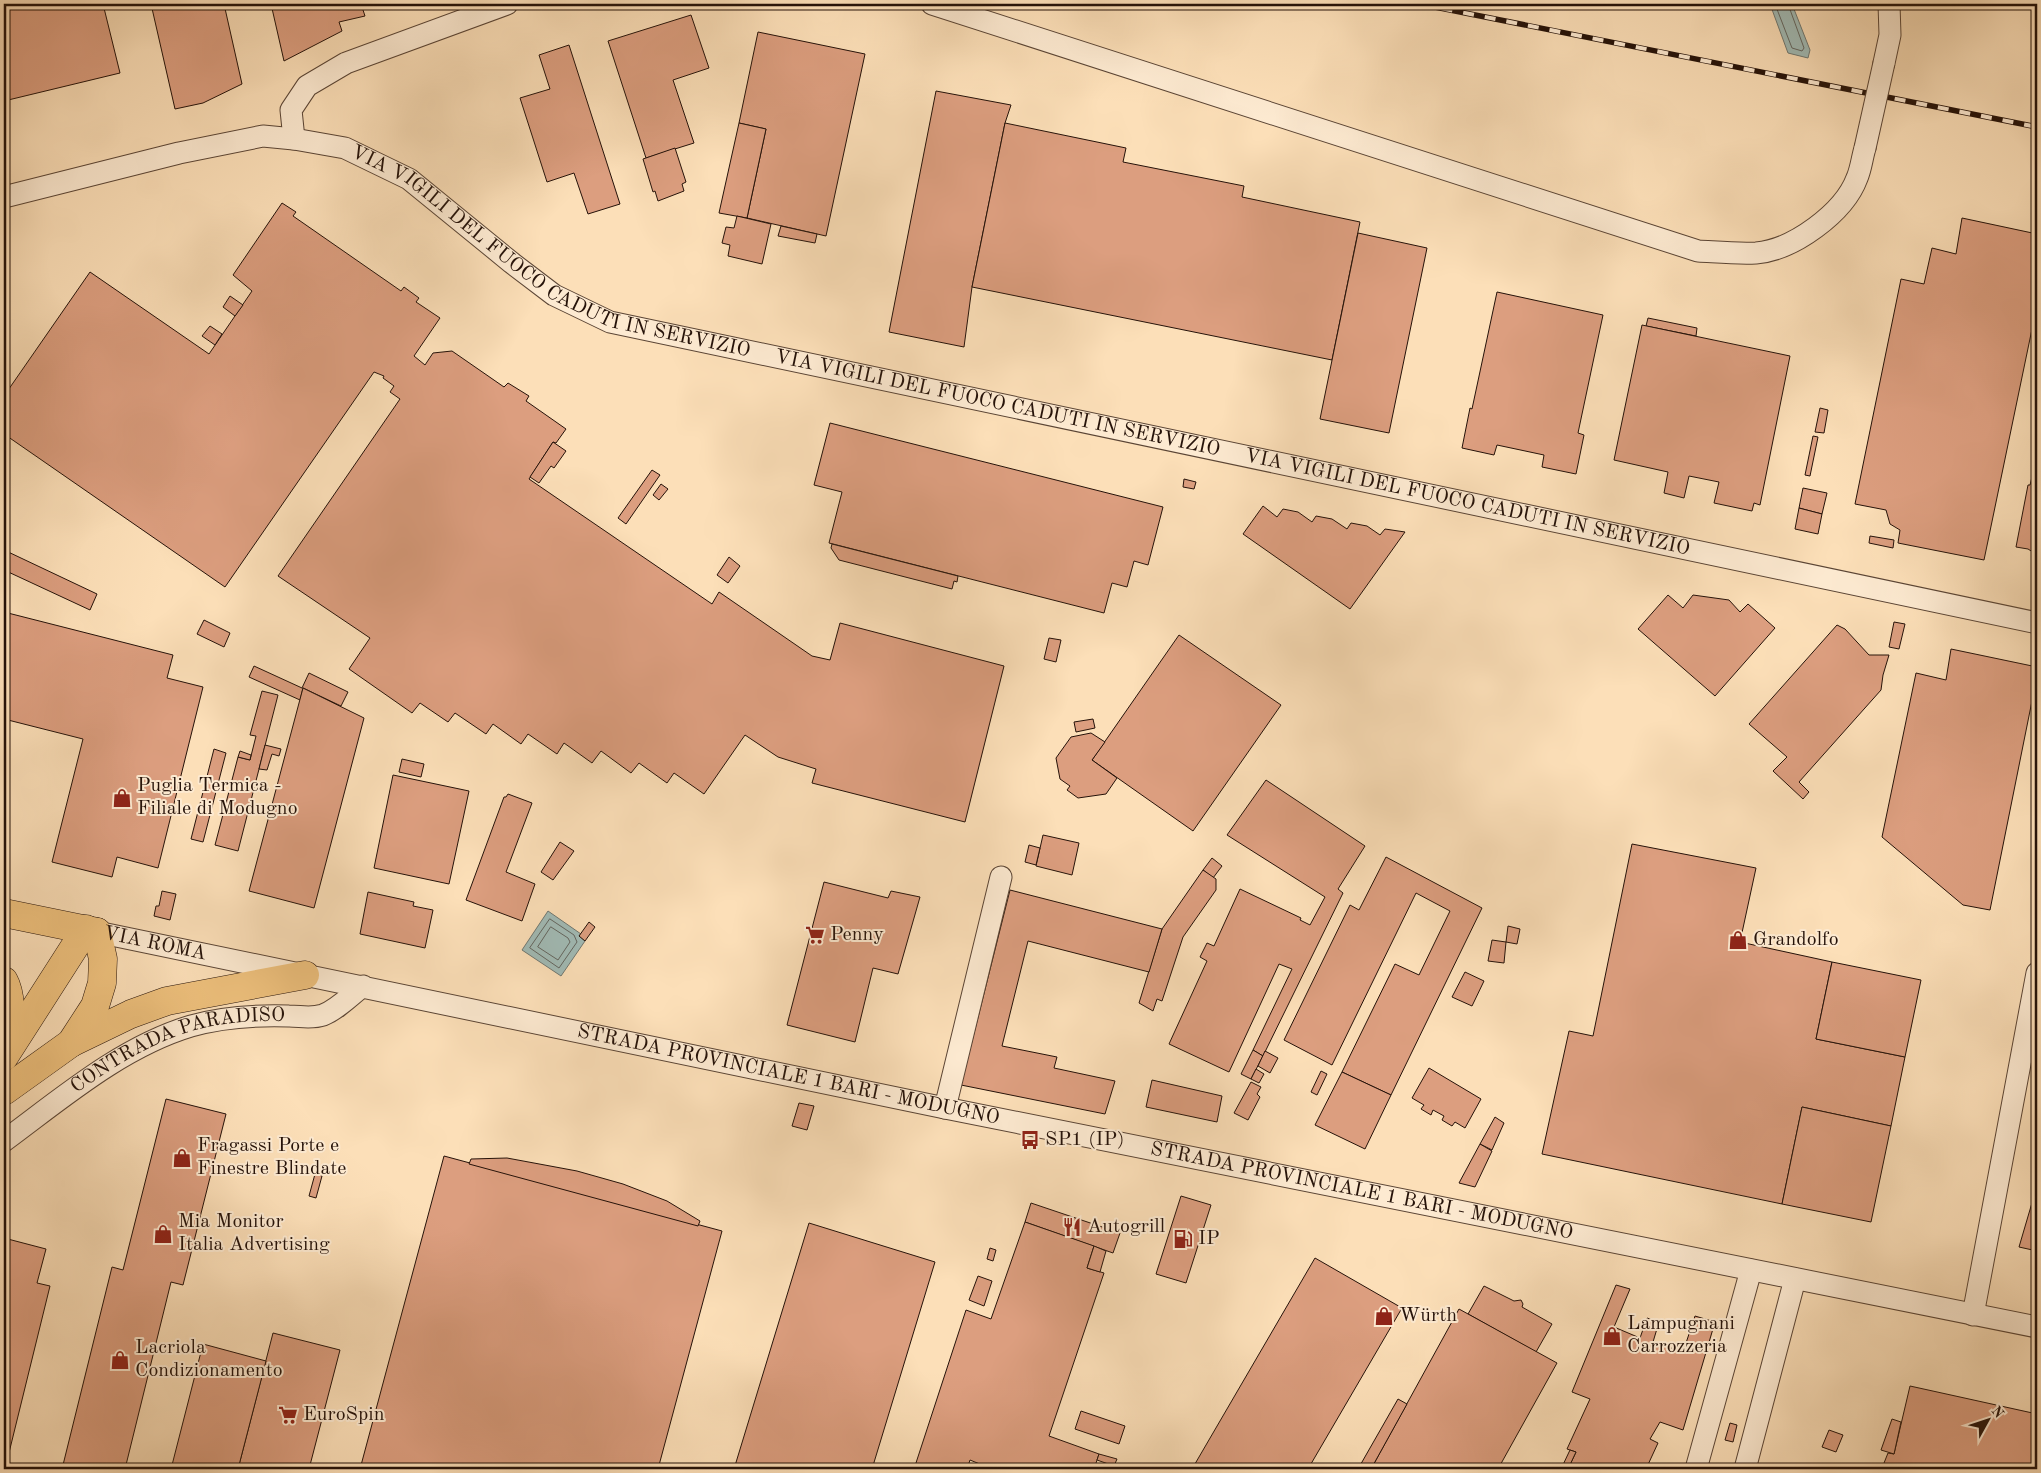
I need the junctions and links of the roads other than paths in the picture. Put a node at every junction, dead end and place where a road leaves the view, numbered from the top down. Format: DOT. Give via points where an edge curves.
graph roads {
  1 [pos="507,4"];
  2 [pos="932,4"];
  3 [pos="1889,4"];
  4 [pos="294,139"];
  5 [pos="4,197"];
  6 [pos="2037,623"];
  7 [pos="1001,877"];
  8 [pos="4,913"];
  9 [pos="91,931"];
  10 [pos="2037,973"];
  11 [pos="305,975"];
  12 [pos="4,981"];
  13 [pos="363,986"];
  14 [pos="71,1043"];
  15 [pos="7,1052"];
  16 [pos="4,1091"];
  17 [pos="945,1108"];
  18 [pos="4,1141"];
  19 [pos="1752,1270"];
  20 [pos="1795,1278"];
  21 [pos="1973,1315"];
  22 [pos="2037,1327"];
  23 [pos="1696,1469"];
  24 [pos="1745,1469"];
  1 -- 4 [label="street" via="346,63 307,86 291,110"];
  2 -- 3 [label="street, bridge" via="1698,251 1758,253 1784,245 1830,218 1857,179 1890,35"];
  4 -- 5 [label="street, VIA VIGILI DEL FUOCO CADUTI IN SERVIZIO" via="263,136 216,145"];
  4 -- 6 [label="street, VIA VIGILI DEL FUOCO CADUTI IN SERVIZIO" via="345,148 409,178 554,295 610,322"];
  7 -- 17 [label="street"];
  8 -- 9 [label="main road, VIA ROMA"];
  9 -- 11 [label="street, VIA ROMA"];
  9 -- 14 [label="main road" via="103,959 102,983 95,1006"];
  9 -- 15 [label="main road"];
  10 -- 21 [label="street"];
  11 -- 13 [label="street, STRADA PROVINCIALE 1 BARI - MODUGNO"];
  11 -- 14 [label="main road" via="167,1001 131,1014"];
  12 -- 15 [label="main road" via="10,1015"];
  13 -- 17 [label="street, STRADA PROVINCIALE 1 BARI - MODUGNO"];
  13 -- 18 [label="street, CONTRADA PARADISO" via="321,1016 216,1020 168,1035 110,1065"];
  14 -- 16 [label="main road"];
  17 -- 19 [label="street, STRADA PROVINCIALE 1 BARI - MODUGNO"];
  19 -- 20 [label="street, STRADA PROVINCIALE 1 BARI - MODUGNO"];
  19 -- 23 [label="street"];
  20 -- 21 [label="street, STRADA PROVINCIALE 1 BARI - MODUGNO"];
  20 -- 24 [label="street"];
  21 -- 22 [label="street, STRADA PROVINCIALE 1 BARI - MODUGNO"];
}
